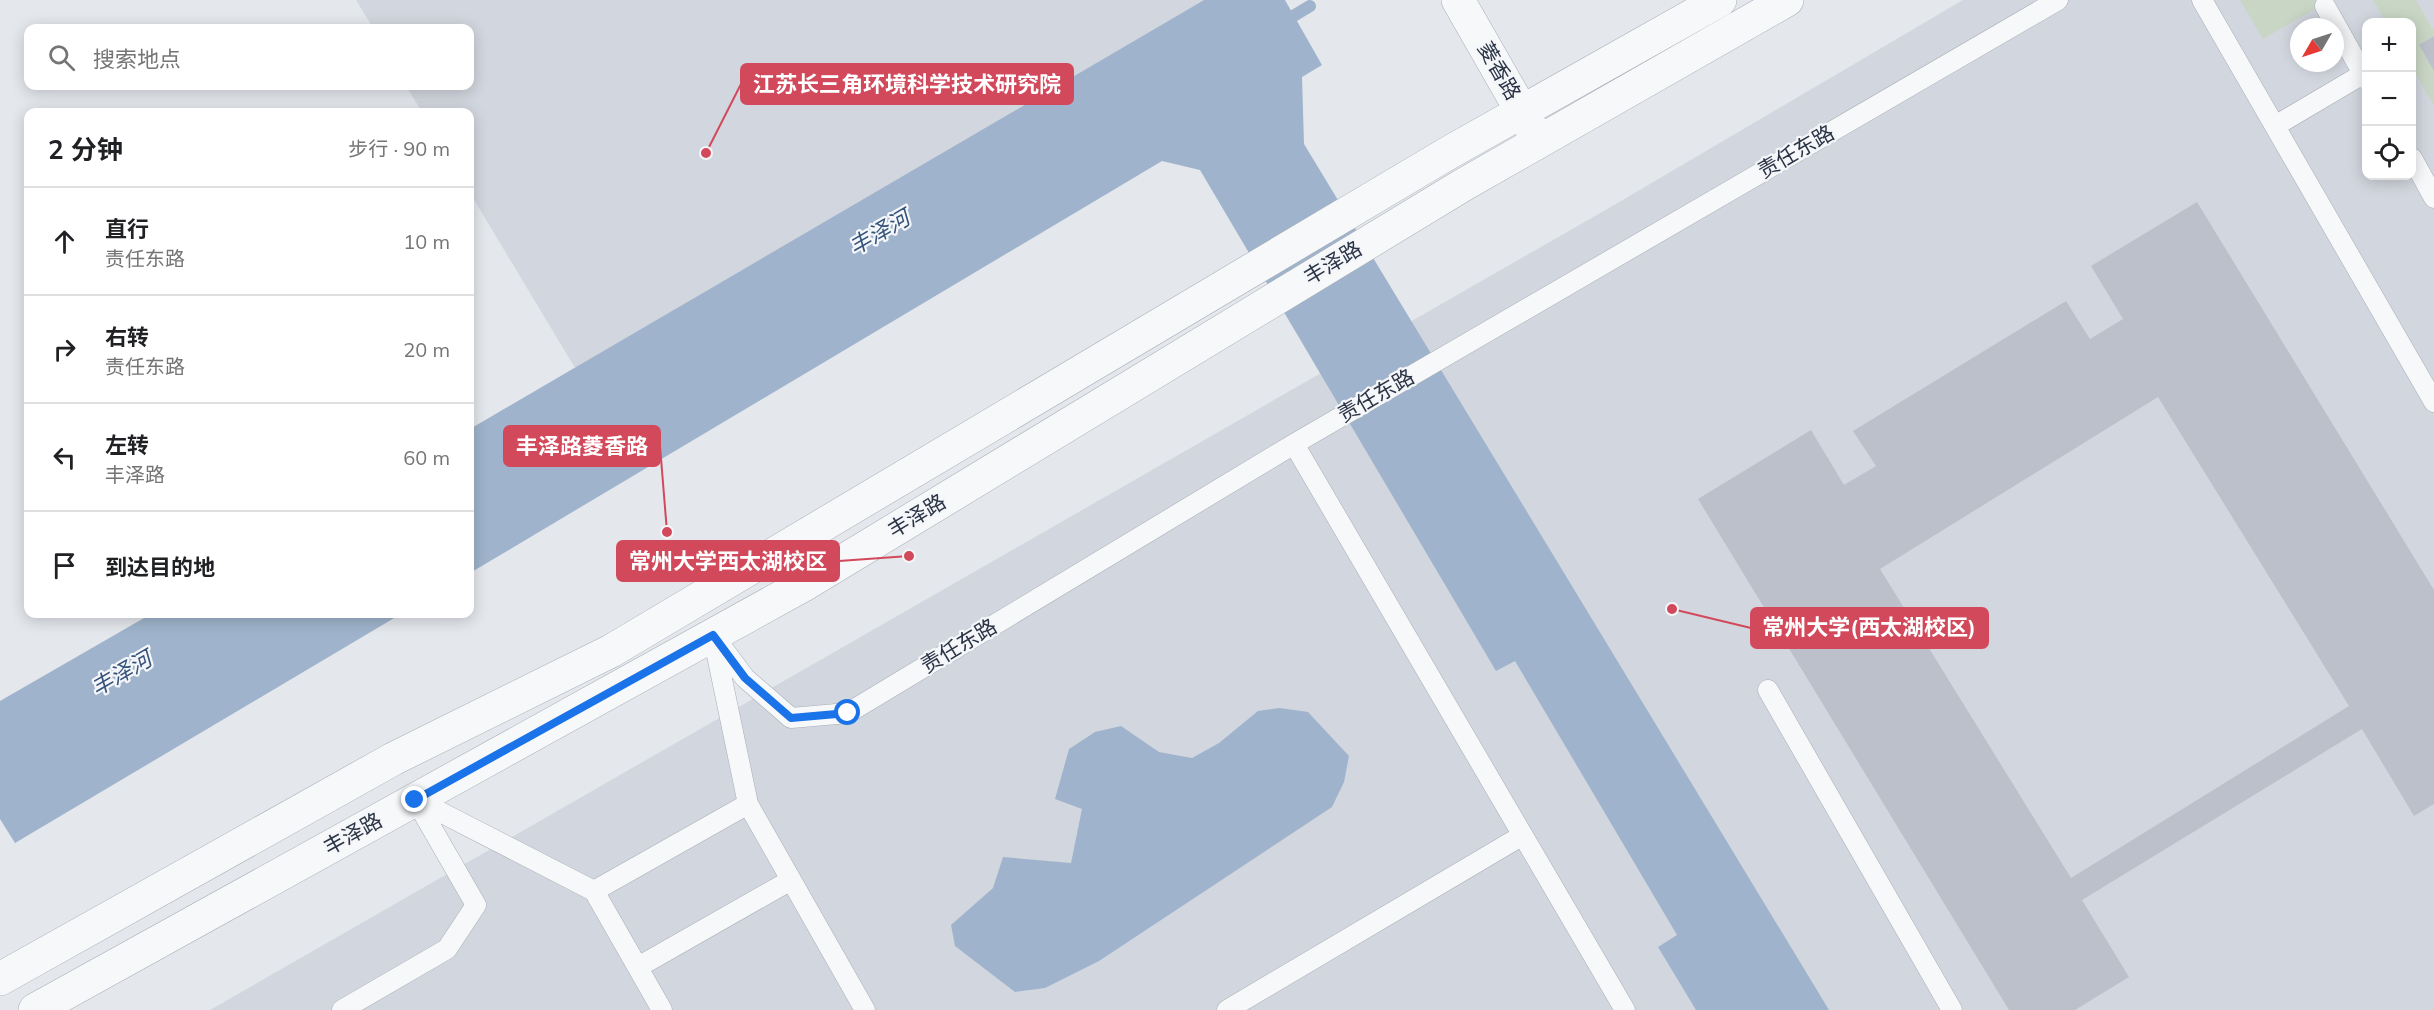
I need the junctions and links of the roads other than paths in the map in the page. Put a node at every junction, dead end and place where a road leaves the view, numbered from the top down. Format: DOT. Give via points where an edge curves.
graph roads {
  1 [pos="1458,0"];
  2 [pos="1720,0"];
  3 [pos="1787,0"];
  4 [pos="2058,0"];
  5 [pos="2202,0"];
  6 [pos="2325,6"];
  7 [pos="2363,72"];
  8 [pos="2362,78"];
  9 [pos="1523,112"];
  10 [pos="2275,126"];
  11 [pos="1538,142"];
  12 [pos="2416,165"];
  13 [pos="2434,198"];
  14 [pos="2434,400"];
  15 [pos="1294,444"];
  16 [pos="713,635"];
  17 [pos="1768,690"];
  18 [pos="415,800"];
  19 [pos="748,804"];
  20 [pos="1523,835"];
  21 [pos="791,880"];
  22 [pos="594,891"];
  23 [pos="638,968"];
  24 [pos="0,979"];
  25 [pos="35,1010"];
  26 [pos="342,1010"];
  27 [pos="662,1010"];
  28 [pos="865,1010"];
  29 [pos="1227,1010"];
  30 [pos="1625,1010"];
  31 [pos="1952,1010"];
  1 -- 9 [label="street, 菱香路"];
  2 -- 9 [label="street, 丰泽路"];
  3 -- 11 [label="street, 丰泽路"];
  4 -- 15 [label="lane, 责任东路"];
  5 -- 10 [label="lane"];
  6 -- 7 [label="lane"];
  8 -- 10 [label="lane"];
  9 -- 11 [label="street, 菱香路"];
  9 -- 24 [label="street, 丰泽路" via="610,651 393,759"];
  10 -- 14 [label="lane"];
  11 -- 16 [label="street, 丰泽路" via="807,583"];
  12 -- 13 [label="lane"];
  15 -- 16 [label="lane, 责任东路" via="848,713 791,718 745,678"];
  15 -- 20 [label="lane"];
  16 -- 18 [label="street, 丰泽路"];
  16 -- 19 [label="lane"];
  17 -- 31 [label="lane"];
  18 -- 22 [label="lane"];
  18 -- 25 [label="street, 丰泽路"];
  18 -- 26 [label="lane" via="476,905 447,949"];
  19 -- 21 [label="lane"];
  19 -- 22 [label="lane"];
  20 -- 29 [label="lane"];
  20 -- 30 [label="lane"];
  21 -- 23 [label="lane"];
  21 -- 28 [label="lane"];
  22 -- 23 [label="lane"];
  23 -- 27 [label="lane"];
}
